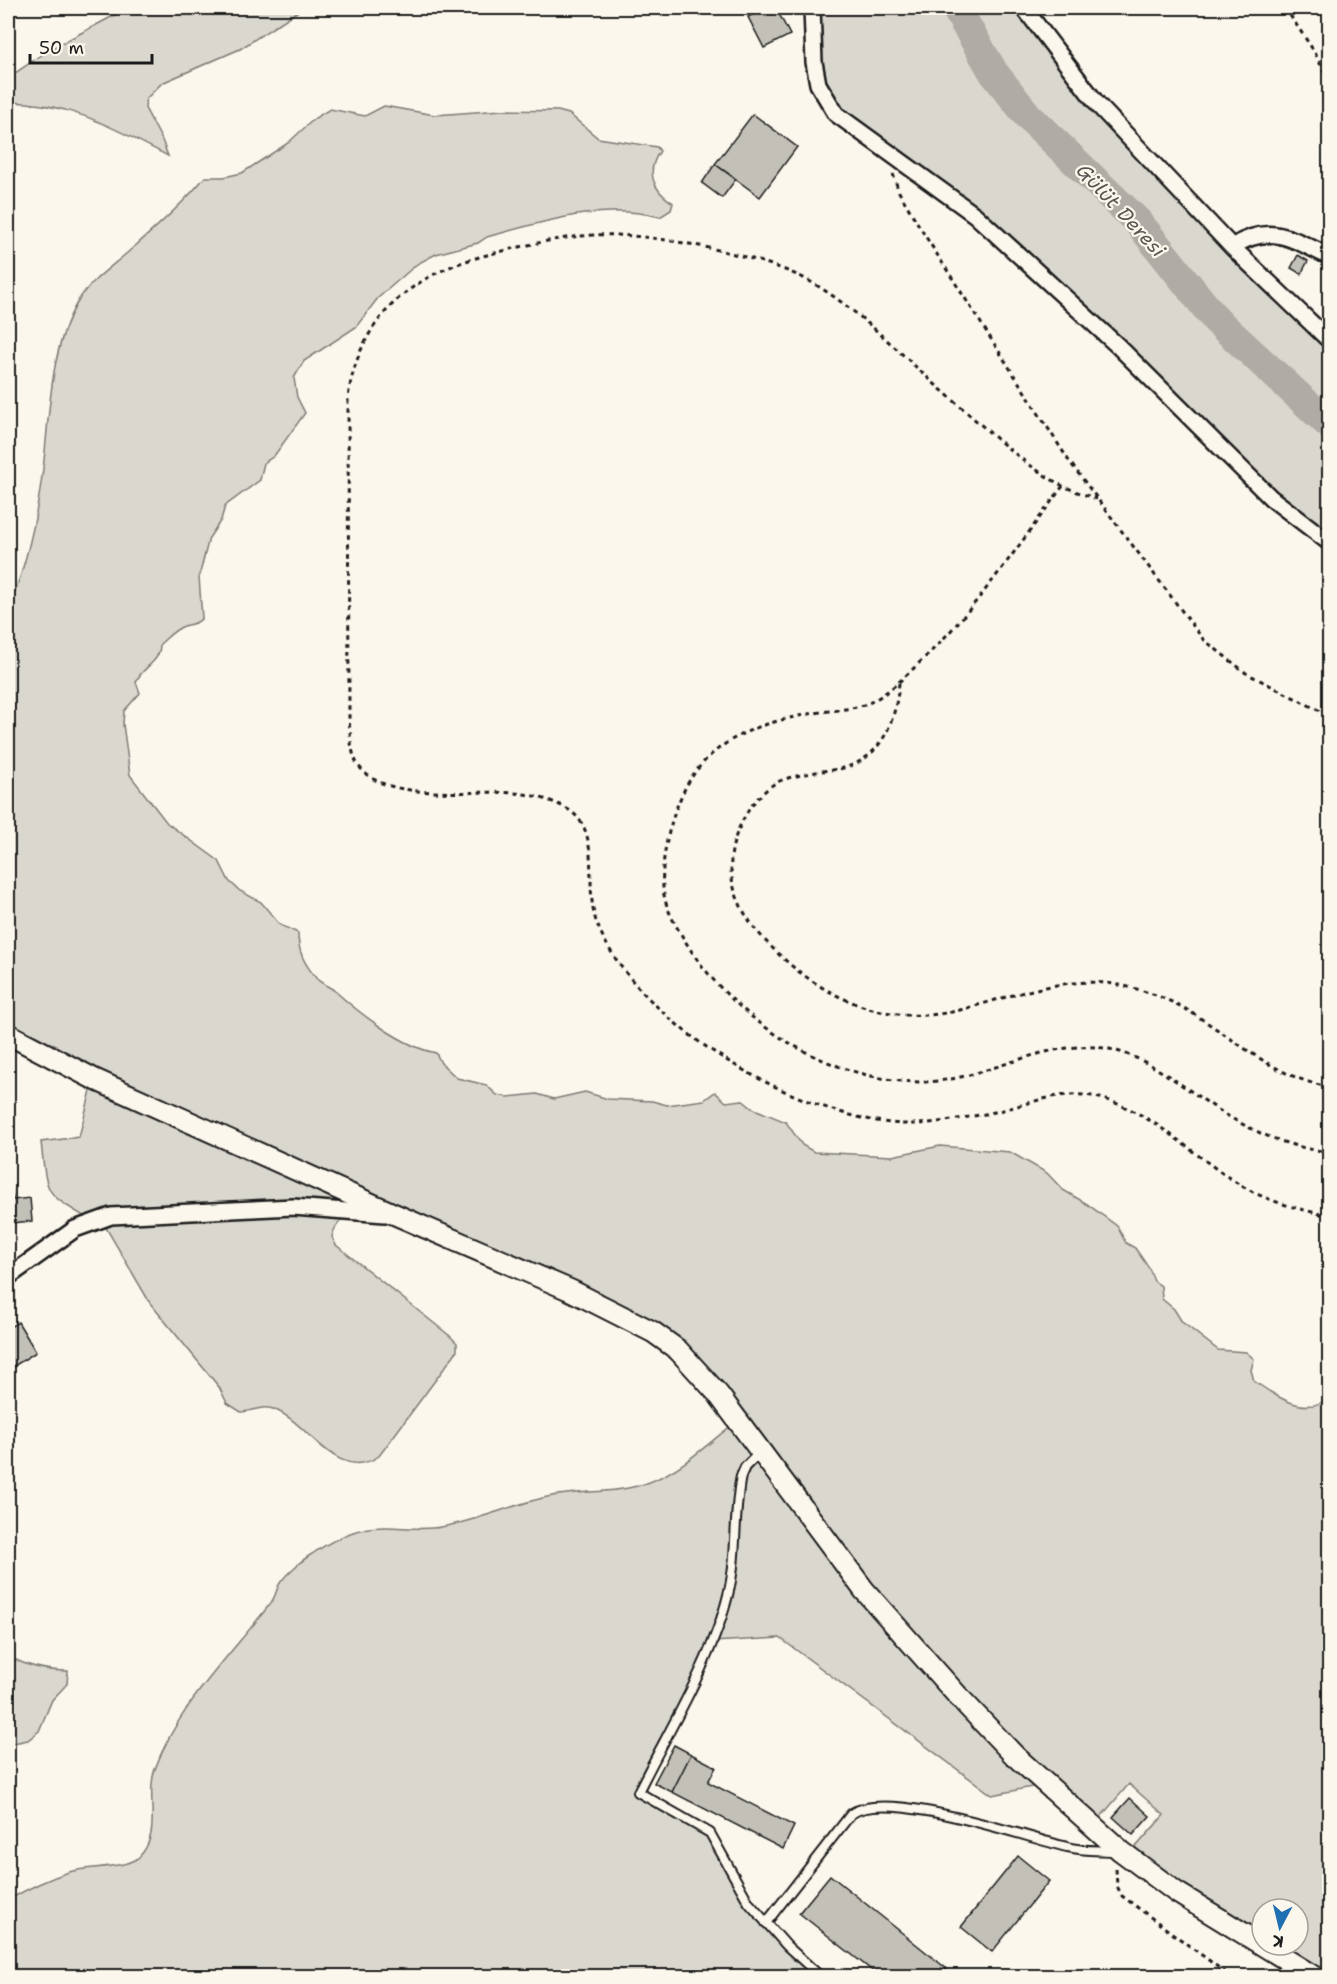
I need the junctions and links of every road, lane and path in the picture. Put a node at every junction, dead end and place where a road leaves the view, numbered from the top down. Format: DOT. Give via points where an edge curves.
graph roads {
  1 [pos="812,8"];
  2 [pos="1024,8"];
  3 [pos="1285,8"];
  4 [pos="1329,84"];
  5 [pos="892,155"];
  6 [pos="1232,247"];
  7 [pos="1329,257"];
  8 [pos="1329,341"];
  9 [pos="1064,486"];
  10 [pos="1097,499"];
  11 [pos="1329,543"];
  12 [pos="899,683"];
  13 [pos="1329,716"];
  14 [pos="8,1034"];
  15 [pos="1329,1087"];
  16 [pos="1329,1152"];
  17 [pos="394,1214"];
  18 [pos="1329,1216"];
  19 [pos="8,1277"];
  20 [pos="761,1450"];
  21 [pos="1121,1851"];
  22 [pos="766,1923"];
  23 [pos="820,1977"];
  24 [pos="1230,1977"];
  25 [pos="1313,1977"];
  1 -- 5 [label="street" via="814,62 824,99 836,114"];
  2 -- 6 [label="street" via="1098,105"];
  3 -- 4 [label="path" via="1314,51"];
  5 -- 10 [label="path" via="899,192 924,234 1036,412"];
  5 -- 11 [label="street" via="975,215 1118,346 1271,498"];
  6 -- 7 [label="street" via="1259,233 1274,233"];
  6 -- 8 [label="street"];
  9 -- 10 [label="path"];
  9 -- 12 [label="path" via="970,610"];
  9 -- 18 [label="path" via="994,436 847,306 812,282 782,268 692,246 596,235 521,246 473,259 437,273 403,294 376,325 351,373 349,717 355,759 371,780 384,787 526,794 571,811 586,831 590,894 597,922 626,973 680,1028 773,1085 821,1106 872,1120 916,1124 986,1114 1065,1094 1096,1097 1145,1117 1253,1192 1293,1208"];
  10 -- 13 [label="path" via="1203,639 1246,673"];
  12 -- 15 [label="path" via="893,721 876,751 850,766 774,784 755,801 740,827 732,850 730,877 735,897 765,941 832,993 891,1015 920,1017 960,1010 1045,986 1114,984 1191,1012 1271,1066"];
  12 -- 16 [label="path" via="868,704 783,718 748,729 714,751 693,775 669,832 664,895 694,956 718,986 797,1048 879,1079 924,1082 975,1073 1056,1050 1104,1048 1159,1068 1241,1123 1278,1140"];
  14 -- 17 [label="street" via="94,1079"];
  17 -- 19 [label="street" via="293,1207 111,1216 75,1229"];
  17 -- 20 [label="street" via="572,1291 653,1332 698,1371"];
  20 -- 21 [label="street" via="864,1590 958,1696 1015,1756"];
  20 -- 22 [label="lane" via="741,1476 730,1585 713,1642 638,1792 710,1833 749,1904"];
  21 -- 22 [label="lane" via="1070,1848 946,1814 875,1806 859,1808"];
  21 -- 24 [label="path" via="1115,1876 1122,1896"];
  21 -- 25 [label="street" via="1176,1892"];
  22 -- 23 [label="lane"];
}
